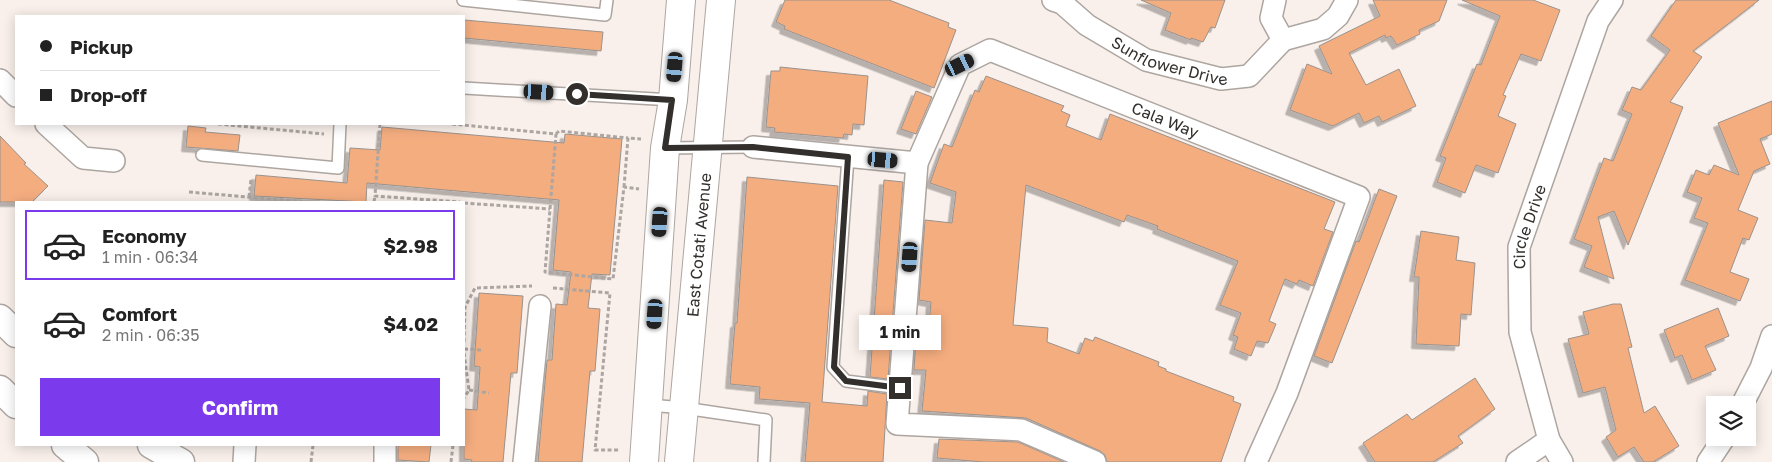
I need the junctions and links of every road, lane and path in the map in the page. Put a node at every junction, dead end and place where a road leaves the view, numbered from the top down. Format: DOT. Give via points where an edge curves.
graph roads {
  1 [pos="463,0"];
  2 [pos="606,0"];
  3 [pos="681,0"];
  4 [pos="721,0"];
  5 [pos="1053,0"];
  6 [pos="1275,0"];
  7 [pos="1347,0"];
  8 [pos="1612,0"];
  9 [pos="1283,40"];
  10 [pos="465,88"];
  11 [pos="672,100"];
  12 [pos="47,125"];
  13 [pos="238,125"];
  14 [pos="380,125"];
  15 [pos="462,125"];
  16 [pos="340,130"];
  17 [pos="556,134"];
  18 [pos="628,138"];
  19 [pos="657,144"];
  20 [pos="753,147"];
  21 [pos="707,148"];
  22 [pos="202,154"];
  23 [pos="848,157"];
  24 [pos="114,162"];
  25 [pos="917,163"];
  26 [pos="251,179"];
  27 [pos="624,187"];
  28 [pos="644,189"];
  29 [pos="190,192"];
  30 [pos="375,196"];
  31 [pos="249,198"];
  32 [pos="292,201"];
  33 [pos="374,201"];
  34 [pos="443,201"];
  35 [pos="465,203"];
  36 [pos="550,209"];
  37 [pos="540,306"];
  38 [pos="0,318"];
  39 [pos="15,333"];
  40 [pos="1772,336"];
  41 [pos="465,349"];
  42 [pos="482,350"];
  43 [pos="465,360"];
  44 [pos="900,388"];
  45 [pos="0,390"];
  46 [pos="469,390"];
  47 [pos="489,394"];
  48 [pos="465,396"];
  49 [pos="1747,396"];
  50 [pos="15,403"];
  51 [pos="649,406"];
  52 [pos="684,408"];
  53 [pos="1549,440"];
  54 [pos="65,446"];
  55 [pos="153,446"];
  56 [pos="245,446"];
  57 [pos="313,446"];
  58 [pos="385,446"];
  59 [pos="453,446"];
  60 [pos="1719,446"];
  61 [pos="85,462"];
  62 [pos="181,462"];
  63 [pos="244,462"];
  64 [pos="311,462"];
  65 [pos="384,462"];
  66 [pos="451,462"];
  67 [pos="524,462"];
  68 [pos="644,462"];
  69 [pos="679,462"];
  70 [pos="764,462"];
  71 [pos="1096,462"];
  72 [pos="1256,462"];
  73 [pos="1517,462"];
  74 [pos="1562,462"];
  75 [pos="1708,462"];
  1 -- 2 [label="lane" via="605,15"];
  3 -- 11 [label="main road"];
  4 -- 21 [label="main road, East Cotati Avenue"];
  5 -- 9 [label="street, Sunflower Drive" via="1062,3 1087,25 1146,60 1221,80 1249,76"];
  6 -- 9 [label="street" via="1271,18"];
  7 -- 9 [label="street" via="1338,16 1323,29"];
  8 -- 53 [label="street, Circle Drive" via="1598,21 1519,247 1520,332"];
  10 -- 11 [label="lane"];
  11 -- 19 [label="main road"];
  12 -- 24 [label="street" via="83,158"];
  13 -- 16 [label="path"];
  14 -- 30 [label="path"];
  15 -- 17 [label="path"];
  16 -- 22 [label="lane" via="338,168"];
  17 -- 18 [label="path" via="559,131"];
  17 -- 36 [label="path"];
  18 -- 19 [label="path"];
  18 -- 27 [label="path"];
  19 -- 21 [label="lane"];
  19 -- 51 [label="main road"];
  20 -- 21 [label="lane"];
  20 -- 23 [label="street"];
  21 -- 52 [label="main road, East Cotati Avenue"];
  23 -- 25 [label="street"];
  23 -- 44 [label="lane" via="834,367 846,381"];
  25 -- 44 [label="street"];
  25 -- 72 [label="street, Cala Way" via="960,65 990,50 1359,197 1287,393"];
  26 -- 31 [label="path"];
  27 -- 28 [label="path"];
  27 -- 36 [label="path" via="613,279 545,272"];
  29 -- 31 [label="path"];
  30 -- 33 [label="path"];
  30 -- 34 [label="path"];
  31 -- 32 [label="path"];
  35 -- 36 [label="path"];
  37 -- 67 [label="street"];
  38 -- 39 [label="street"];
  40 -- 49 [label="street"];
  41 -- 42 [label="path"];
  43 -- 46 [label="path"];
  44 -- 71 [label="street" via="897,424 1021,430"];
  45 -- 50 [label="street"];
  46 -- 47 [label="path"];
  46 -- 48 [label="path"];
  51 -- 52 [label="lane"];
  51 -- 68 [label="main road"];
  52 -- 69 [label="main road, East Cotati Avenue"];
  52 -- 70 [label="lane" via="766,420"];
  53 -- 73 [label="street"];
  53 -- 74 [label="street, Circle Drive"];
  54 -- 61 [label="street"];
  55 -- 62 [label="street"];
  56 -- 63 [label="street"];
  57 -- 64 [label="path"];
  58 -- 65 [label="street"];
  59 -- 66 [label="path"];
  60 -- 75 [label="street"];
}
